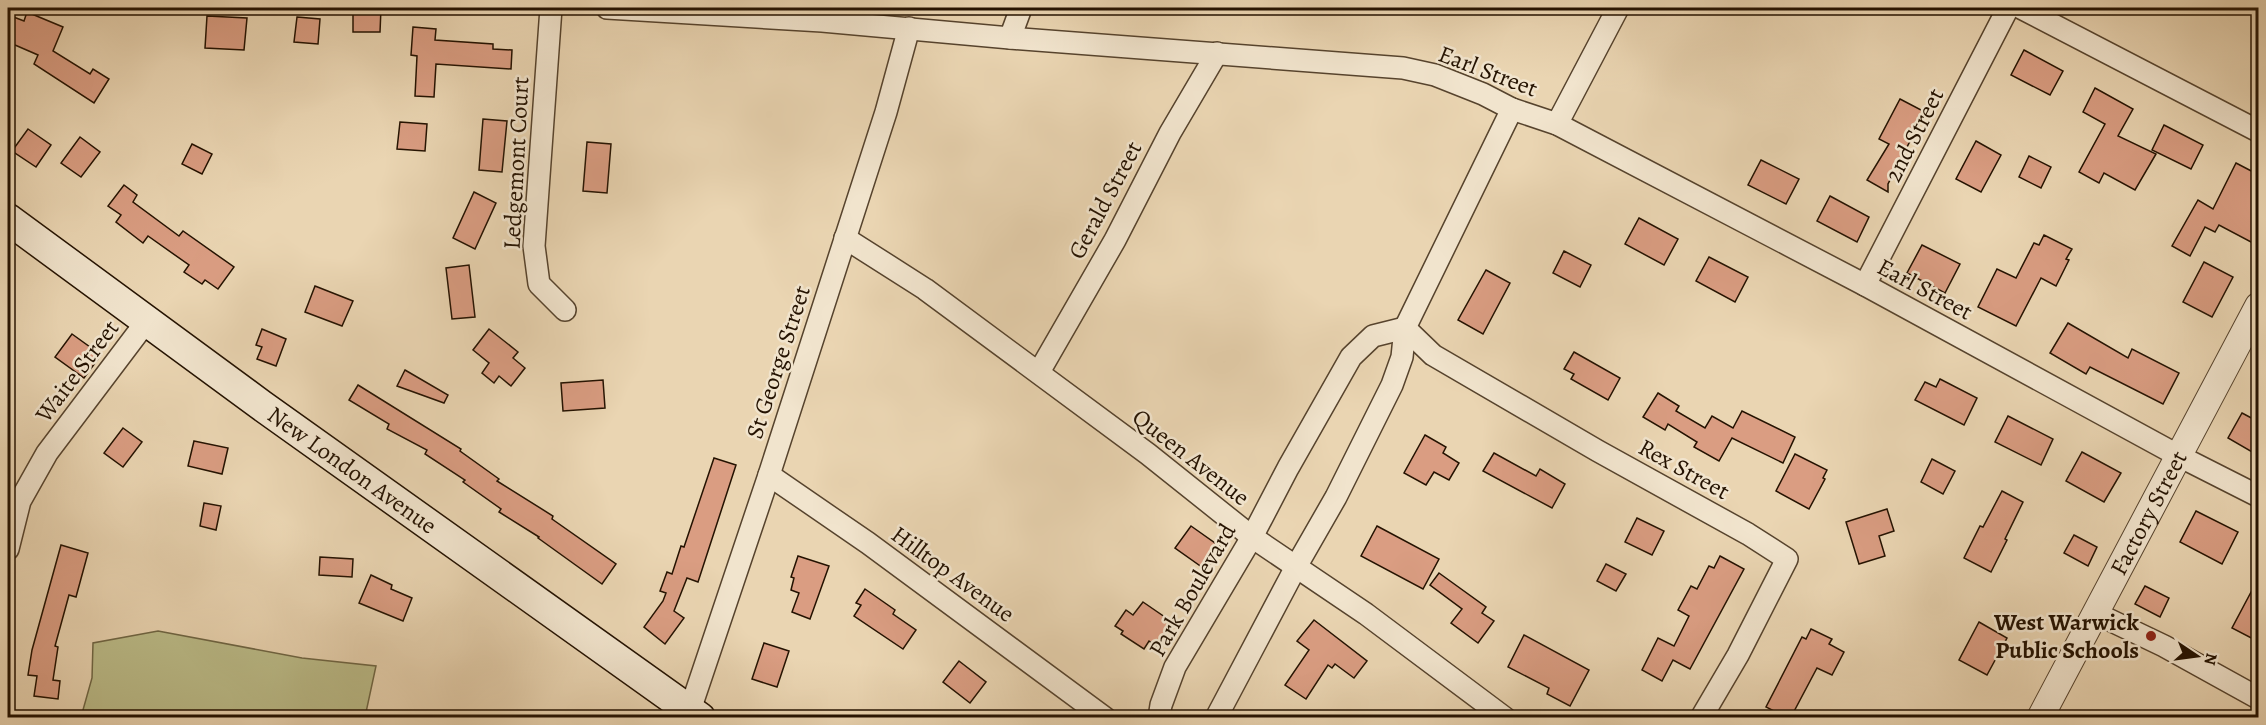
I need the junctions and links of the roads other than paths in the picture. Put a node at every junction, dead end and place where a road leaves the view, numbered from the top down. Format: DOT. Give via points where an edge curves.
graph roads {
  1 [pos="551,8"];
  2 [pos="607,8"];
  3 [pos="1021,8"];
  4 [pos="1618,8"];
  5 [pos="2008,8"];
  6 [pos="2021,8"];
  7 [pos="824,14"];
  8 [pos="909,28"];
  9 [pos="1010,38"];
  10 [pos="1218,53"];
  11 [pos="1512,109"];
  12 [pos="1557,124"];
  13 [pos="2259,130"];
  14 [pos="8,219"];
  15 [pos="845,238"];
  16 [pos="1865,285"];
  17 [pos="2259,306"];
  18 [pos="565,310"];
  19 [pos="146,322"];
  20 [pos="1405,328"];
  21 [pos="1040,372"];
  22 [pos="2179,456"];
  23 [pos="769,476"];
  24 [pos="2259,496"];
  25 [pos="1252,537"];
  26 [pos="8,549"];
  27 [pos="1297,565"];
  28 [pos="2095,613"];
  29 [pos="2259,698"];
  30 [pos="695,714"];
  31 [pos="1105,717"];
  32 [pos="1159,717"];
  33 [pos="1216,717"];
  34 [pos="1505,717"];
  35 [pos="1701,717"];
  36 [pos="2040,717"];
  1 -- 18 [label="street, Ledgemont Court" via="534,246 539,284"];
  2 -- 7 [label="street, Earl Street"];
  3 -- 9 [label="street"];
  4 -- 12 [label="street"];
  5 -- 16 [label="street, 2nd Street"];
  6 -- 13 [label="street"];
  7 -- 8 [label="street, Earl Street"];
  8 -- 9 [label="street, Earl Street"];
  8 -- 15 [label="street, St George Street"];
  9 -- 10 [label="street, Earl Street"];
  10 -- 11 [label="street, Earl Street" via="1403,68 1435,75"];
  10 -- 21 [label="street, Gerald Street"];
  11 -- 12 [label="street, Earl Street"];
  11 -- 20 [label="street"];
  12 -- 16 [label="street, Earl Street"];
  14 -- 19 [label="main road, New London Avenue"];
  15 -- 21 [label="street, Queen Avenue" via="925,289"];
  15 -- 23 [label="street, St George Street"];
  16 -- 22 [label="street, Earl Street"];
  17 -- 22 [label="street, Factory Street"];
  19 -- 26 [label="street, Waite Street" via="47,453 20,501"];
  19 -- 30 [label="main road, New London Avenue"];
  20 -- 25 [label="street, Park Boulevard" via="1373,336 1351,357"];
  20 -- 27 [label="street" via="1402,357 1392,385"];
  20 -- 35 [label="street, Rex Street" via="1433,355 1787,559"];
  21 -- 25 [label="street, Queen Avenue"];
  22 -- 24 [label="street, Earl Street"];
  22 -- 28 [label="street, Factory Street"];
  23 -- 30 [label="street, St George Street"];
  23 -- 31 [label="street, Hilltop Avenue" via="868,543"];
  25 -- 27 [label="street, Queen Avenue"];
  25 -- 32 [label="street, Park Boulevard" via="1175,667"];
  27 -- 33 [label="street"];
  27 -- 34 [label="street, Queen Avenue"];
  28 -- 29 [label="street"];
  28 -- 36 [label="street, Factory Street"];
}
